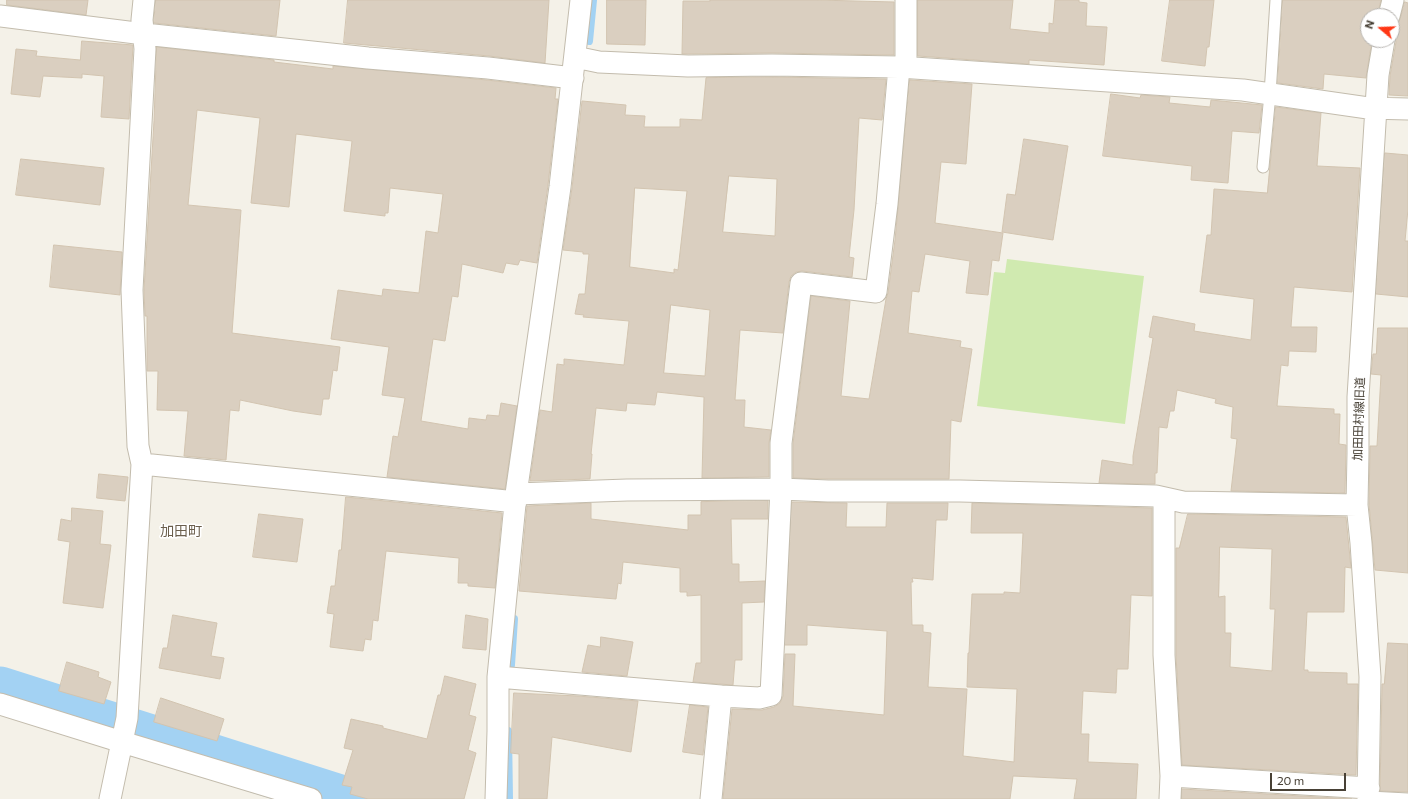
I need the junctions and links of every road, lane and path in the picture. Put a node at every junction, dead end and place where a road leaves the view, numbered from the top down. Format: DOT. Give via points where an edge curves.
graph roads {
  1 [pos="144,0"];
  2 [pos="581,0"];
  3 [pos="906,0"];
  4 [pos="1276,0"];
  5 [pos="0,16"];
  6 [pos="144,34"];
  7 [pos="1383,48"];
  8 [pos="575,57"];
  9 [pos="902,67"];
  10 [pos="573,78"];
  11 [pos="1270,94"];
  12 [pos="1377,108"];
  13 [pos="1408,109"];
  14 [pos="1263,167"];
  15 [pos="142,464"];
  16 [pos="781,489"];
  17 [pos="516,498"];
  18 [pos="1164,498"];
  19 [pos="1357,506"];
  20 [pos="498,677"];
  21 [pos="722,696"];
  22 [pos="0,704"];
  23 [pos="122,741"];
  24 [pos="1171,776"];
  25 [pos="1369,795"];
  26 [pos="110,799"];
  27 [pos="311,799"];
  28 [pos="496,799"];
  29 [pos="711,799"];
  30 [pos="1170,799"];
  31 [pos="1408,799"];
  1 -- 6 [label="street"];
  2 -- 8 [label="street"];
  3 -- 9 [label="street"];
  4 -- 11 [label="lane"];
  5 -- 6 [label="street"];
  6 -- 10 [label="street"];
  6 -- 15 [label="street" via="132,290 138,446"];
  7 -- 12 [label="street, 加田田村線旧道" via="1378,75"];
  8 -- 9 [label="street" via="599,62 688,66"];
  8 -- 10 [label="street"];
  9 -- 11 [label="street"];
  9 -- 16 [label="street" via="876,292 801,283 782,443"];
  10 -- 17 [label="street"];
  11 -- 12 [label="street"];
  11 -- 14 [label="lane"];
  12 -- 13 [label="street"];
  12 -- 19 [label="street, 加田田村線旧道" via="1358,396"];
  15 -- 17 [label="street"];
  15 -- 23 [label="street" via="127,718"];
  16 -- 17 [label="street" via="628,490"];
  16 -- 18 [label="street" via="960,491"];
  16 -- 21 [label="street" via="771,695 759,698"];
  17 -- 20 [label="street"];
  18 -- 19 [label="street" via="1183,502"];
  18 -- 24 [label="street" via="1164,655"];
  19 -- 25 [label="street, 加田田村線旧道" via="1370,677"];
  20 -- 21 [label="street"];
  20 -- 28 [label="street"];
  21 -- 29 [label="street"];
  22 -- 23 [label="street"];
  23 -- 26 [label="street"];
  23 -- 27 [label="street"];
  24 -- 25 [label="street"];
  24 -- 30 [label="street"];
  25 -- 31 [label="lane"];
}
